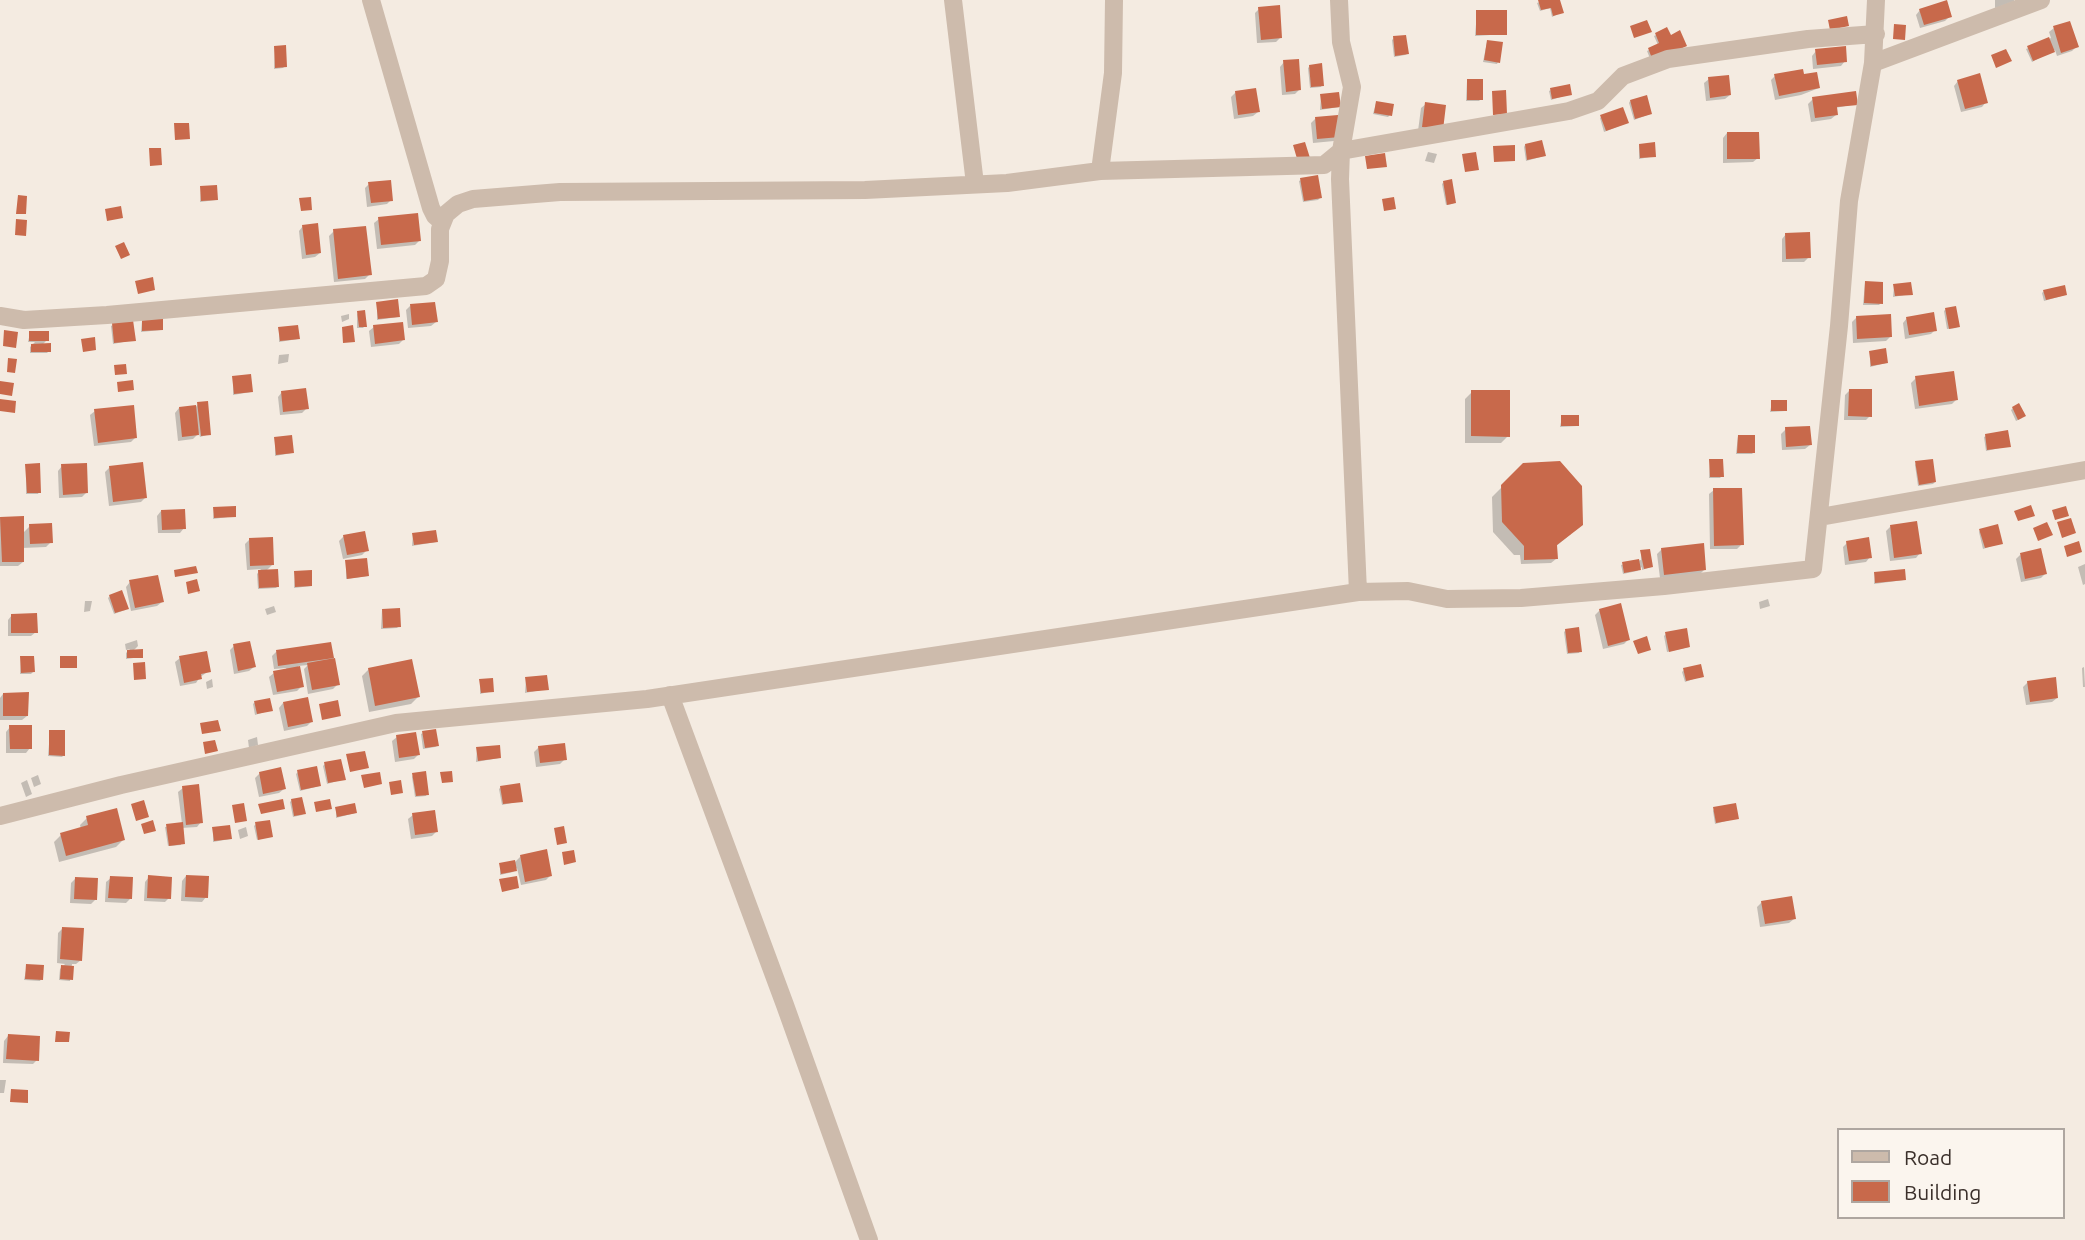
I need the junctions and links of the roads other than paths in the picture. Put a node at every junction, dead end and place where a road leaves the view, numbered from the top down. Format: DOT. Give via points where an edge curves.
graph roads {
  1 [pos="371,0"];
  2 [pos="953,0"];
  3 [pos="1114,0"];
  4 [pos="1339,0"];
  5 [pos="1876,0"];
  6 [pos="2041,0"];
  7 [pos="1876,34"];
  8 [pos="1873,63"];
  9 [pos="1340,151"];
  10 [pos="1100,171"];
  11 [pos="975,184"];
  12 [pos="442,222"];
  13 [pos="0,316"];
  14 [pos="2085,470"];
  15 [pos="1819,517"];
  16 [pos="1358,592"];
  17 [pos="670,695"];
  18 [pos="0,816"];
  19 [pos="869,1240"];
  1 -- 12 [label="street" via="431,208"];
  2 -- 11 [label="street"];
  3 -- 10 [label="street" via="1113,73"];
  4 -- 9 [label="street" via="1341,42 1352,87"];
  5 -- 7 [label="street"];
  6 -- 8 [label="street"];
  7 -- 8 [label="street"];
  7 -- 9 [label="street" via="1668,59 1623,76 1598,101 1569,111"];
  8 -- 15 [label="street" via="1849,201"];
  9 -- 10 [label="street" via="1324,165"];
  9 -- 16 [label="street"];
  10 -- 11 [label="street"];
  11 -- 12 [label="street" via="507,195 458,204"];
  12 -- 13 [label="street" via="436,279 426,286 107,315 23,320"];
  14 -- 15 [label="street"];
  15 -- 16 [label="street" via="1814,569 1521,598 1447,599 1408,591"];
  16 -- 17 [label="street"];
  17 -- 18 [label="street" via="396,723"];
  17 -- 19 [label="street"];
}
